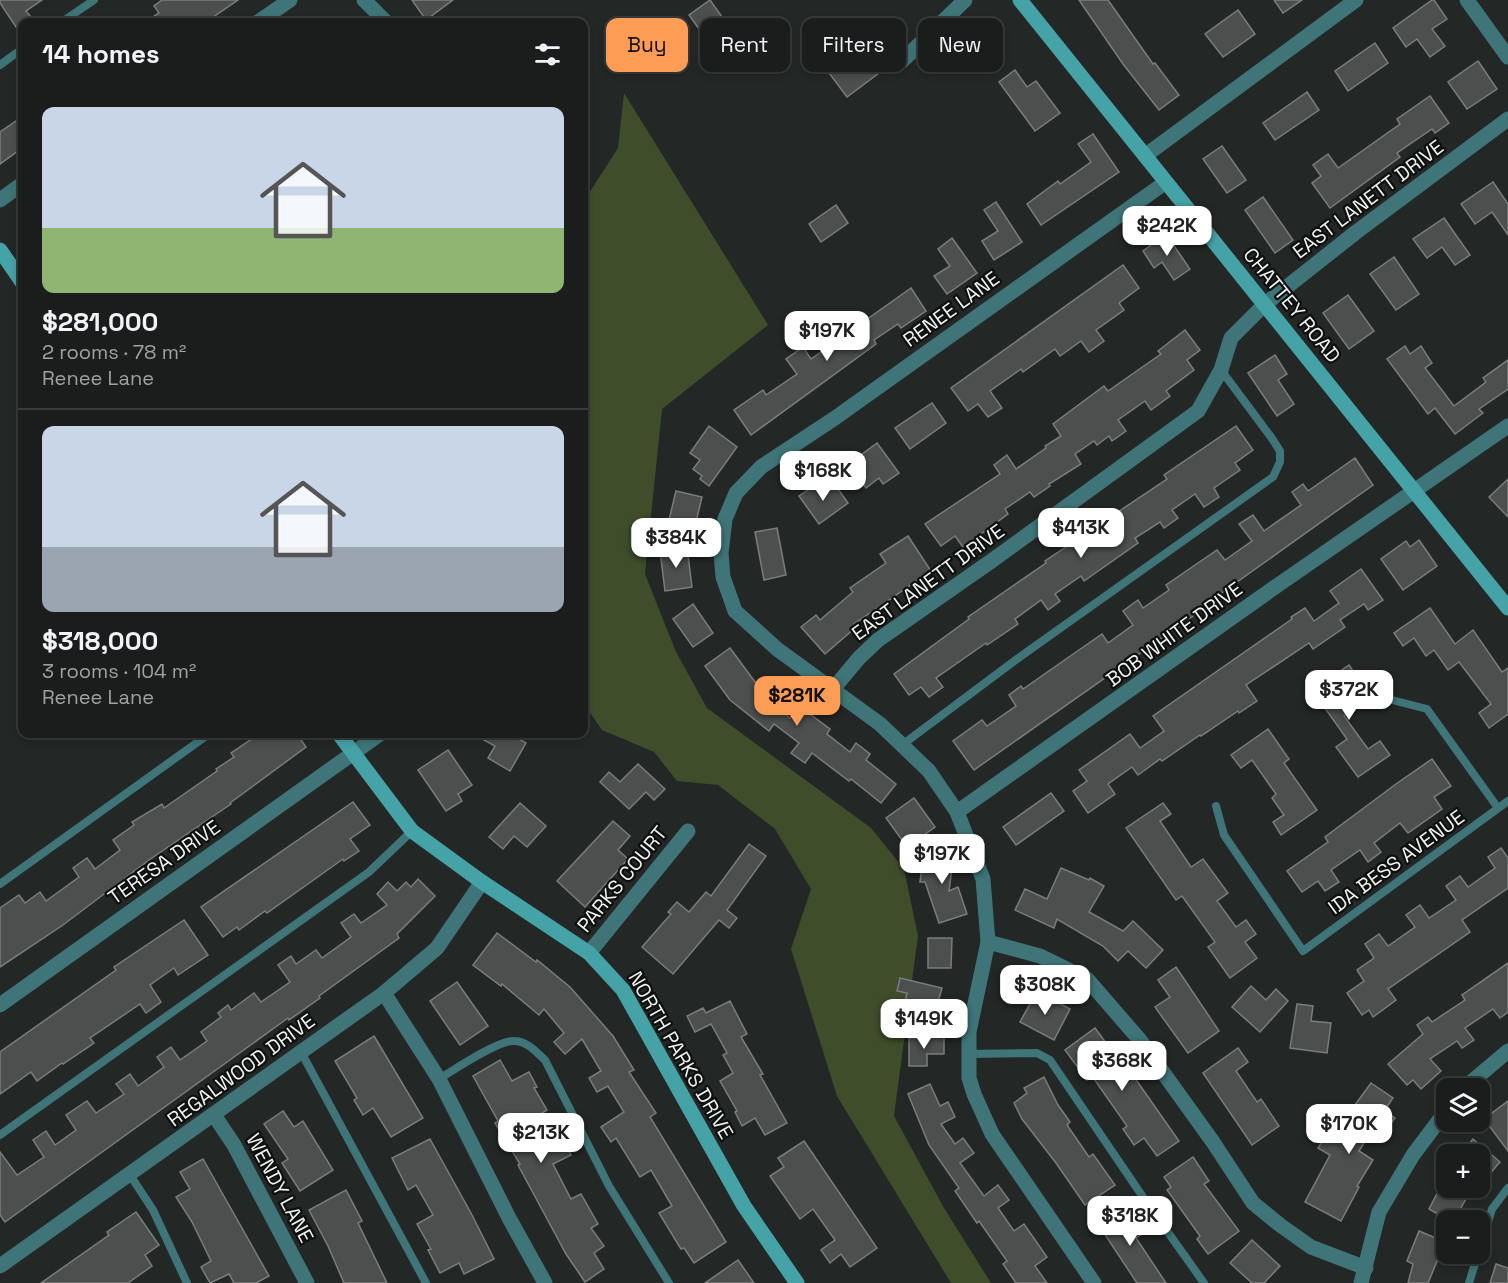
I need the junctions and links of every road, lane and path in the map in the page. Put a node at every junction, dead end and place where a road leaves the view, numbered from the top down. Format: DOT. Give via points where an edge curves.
graph roads {
  1 [pos="94,0"];
  2 [pos="290,0"];
  3 [pos="364,0"];
  4 [pos="965,0"];
  5 [pos="1020,0"];
  6 [pos="1356,0"];
  7 [pos="1467,0"];
  8 [pos="68,18"];
  9 [pos="264,18"];
  10 [pos="382,18"];
  11 [pos="18,53"];
  12 [pos="1508,57"];
  13 [pos="906,58"];
  14 [pos="0,65"];
  15 [pos="1508,119"];
  16 [pos="1146,155"];
  17 [pos="1166,182"];
  18 [pos="18,187"];
  19 [pos="0,200"];
  20 [pos="0,250"];
  21 [pos="18,276"];
  22 [pos="1264,305"];
  23 [pos="1221,370"];
  24 [pos="1508,426"];
  25 [pos="1414,490"];
  26 [pos="1508,608"];
  27 [pos="833,689"];
  28 [pos="1392,700"];
  29 [pos="203,738"];
  30 [pos="342,738"];
  31 [pos="375,738"];
  32 [pos="902,745"];
  33 [pos="353,754"];
  34 [pos="1508,801"];
  35 [pos="1216,806"];
  36 [pos="1498,808"];
  37 [pos="957,812"];
  38 [pos="412,831"];
  39 [pos="688,831"];
  40 [pos="482,882"];
  41 [pos="0,884"];
  42 [pos="988,942"];
  43 [pos="589,953"];
  44 [pos="384,993"];
  45 [pos="0,1005"];
  46 [pos="1508,1051"];
  47 [pos="302,1052"];
  48 [pos="969,1054"];
  49 [pos="1476,1078"];
  50 [pos="439,1079"];
  51 [pos="214,1115"];
  52 [pos="1436,1124"];
  53 [pos="0,1135"];
  54 [pos="130,1175"];
  55 [pos="1508,1188"];
  56 [pos="1490,1215"];
  57 [pos="1475,1264"];
  58 [pos="0,1266"];
  59 [pos="1363,1276"];
  60 [pos="187,1283"];
  61 [pos="307,1283"];
  62 [pos="426,1283"];
  63 [pos="545,1283"];
  64 [pos="669,1283"];
  65 [pos="797,1283"];
  66 [pos="1094,1283"];
  67 [pos="1204,1283"];
  68 [pos="1469,1283"];
  1 -- 8 [label="lane"];
  2 -- 9 [label="street"];
  3 -- 10 [label="street"];
  4 -- 13 [label="street"];
  5 -- 16 [label="street, CHATTEY ROAD"];
  6 -- 16 [label="street"];
  7 -- 12 [label="street"];
  11 -- 14 [label="lane"];
  15 -- 22 [label="street, EAST LANETT DRIVE"];
  16 -- 17 [label="street, CHATTEY ROAD"];
  17 -- 22 [label="street, CHATTEY ROAD"];
  17 -- 27 [label="street, RENEE LANE" via="761,467 735,493 725,519 721,553 723,577 735,611 777,649"];
  18 -- 19 [label="street"];
  20 -- 21 [label="street"];
  22 -- 23 [label="street, EAST LANETT DRIVE" via="1231,338"];
  22 -- 25 [label="street, CHATTEY ROAD"];
  23 -- 27 [label="street, EAST LANETT DRIVE" via="1198,411 878,640"];
  23 -- 32 [label="lane" via="1280,451 1273,477"];
  24 -- 25 [label="street, BOB WHITE DRIVE"];
  25 -- 26 [label="street, CHATTEY ROAD"];
  25 -- 37 [label="street, BOB WHITE DRIVE"];
  27 -- 32 [label="street, RENEE LANE"];
  28 -- 36 [label="lane" via="1426,709"];
  29 -- 41 [label="lane"];
  30 -- 33 [label="street, NORTH PARKS DRIVE"];
  31 -- 33 [label="street, TERESA DRIVE"];
  32 -- 37 [label="street, RENEE LANE" via="929,771"];
  33 -- 38 [label="street, NORTH PARKS DRIVE"];
  33 -- 45 [label="street, TERESA DRIVE"];
  34 -- 36 [label="lane, IDA BESS AVENUE"];
  35 -- 36 [label="lane, IDA BESS AVENUE" via="1224,835 1303,951"];
  37 -- 42 [label="street, RENEE LANE" via="983,879"];
  38 -- 40 [label="street, NORTH PARKS DRIVE"];
  38 -- 53 [label="lane" via="369,872"];
  39 -- 43 [label="street, PARKS COURT"];
  40 -- 43 [label="street, NORTH PARKS DRIVE"];
  40 -- 44 [label="street, REGALWOOD DRIVE" via="437,948"];
  42 -- 48 [label="street, RENEE LANE" via="969,1032"];
  42 -- 59 [label="street" via="1040,956 1087,979 1139,1039 1253,1203 1311,1247"];
  43 -- 65 [label="street, NORTH PARKS DRIVE" via="623,990 744,1206"];
  44 -- 47 [label="street, REGALWOOD DRIVE"];
  44 -- 50 [label="street"];
  46 -- 49 [label="street"];
  47 -- 51 [label="street, REGALWOOD DRIVE"];
  47 -- 62 [label="lane"];
  48 -- 66 [label="street, RENEE LANE" via="971,1086 992,1134"];
  48 -- 67 [label="lane" via="1038,1053 1050,1060"];
  50 -- 63 [label="street"];
  50 -- 64 [label="lane" via="513,1041 528,1045 545,1060 609,1186"];
  51 -- 54 [label="street, REGALWOOD DRIVE"];
  51 -- 61 [label="street, WENDY LANE"];
  52 -- 59 [label="street" via="1380,1212"];
  54 -- 58 [label="street, REGALWOOD DRIVE"];
  54 -- 60 [label="lane" via="153,1210"];
  55 -- 56 [label="lane"];
  57 -- 68 [label="lane"];
}
